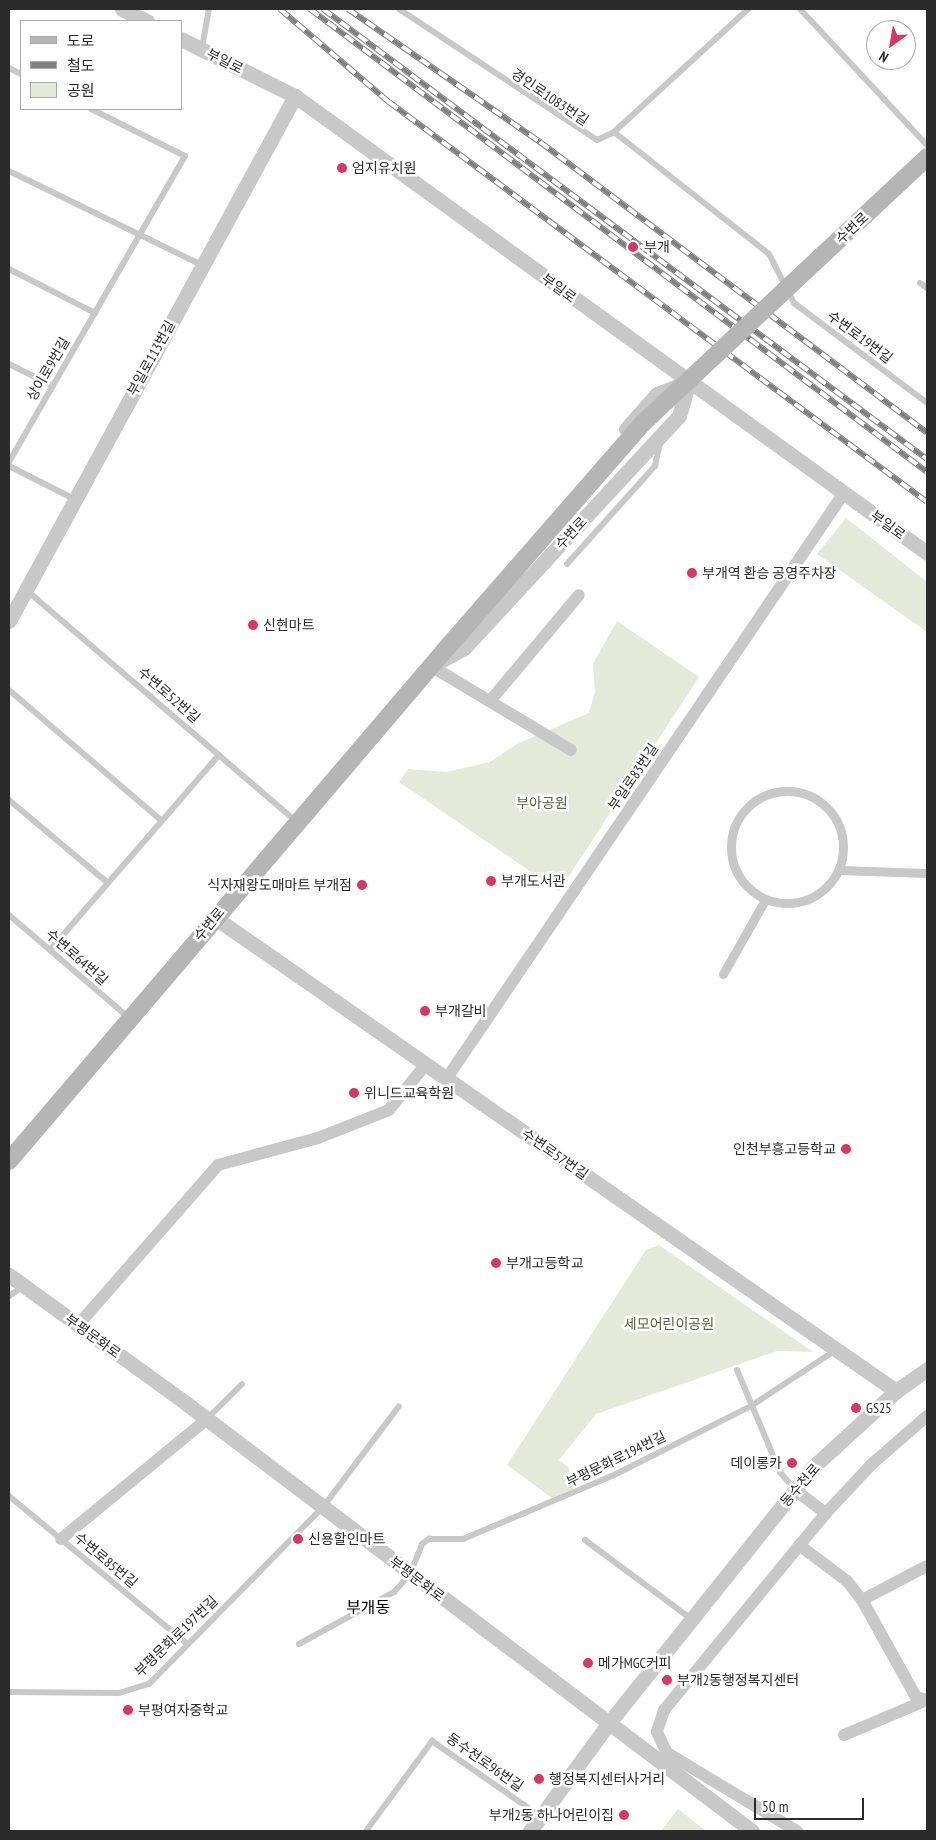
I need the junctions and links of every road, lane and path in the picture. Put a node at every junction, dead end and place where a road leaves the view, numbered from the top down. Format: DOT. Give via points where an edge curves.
graph roads {
  1 [pos="122,9"];
  2 [pos="209,9"];
  3 [pos="399,9"];
  4 [pos="748,9"];
  5 [pos="800,9"];
  6 [pos="145,20"];
  7 [pos="182,39"];
  8 [pos="202,49"];
  9 [pos="295,96"];
  10 [pos="93,110"];
  11 [pos="614,132"];
  12 [pos="927,145"];
  13 [pos="927,157"];
  14 [pos="9,171"];
  15 [pos="140,235"];
  16 [pos="202,265"];
  17 [pos="9,269"];
  18 [pos="920,283"];
  19 [pos="927,288"];
  20 [pos="94,313"];
  21 [pos="9,364"];
  22 [pos="689,381"];
  23 [pos="53,386"];
  24 [pos="927,403"];
  25 [pos="661,435"];
  26 [pos="9,462"];
  27 [pos="9,466"];
  28 [pos="844,493"];
  29 [pos="74,499"];
  30 [pos="927,553"];
  31 [pos="567,564"];
  32 [pos="25,588"];
  33 [pos="579,595"];
  34 [pos="9,621"];
  35 [pos="431,666"];
  36 [pos="9,690"];
  37 [pos="490,702"];
  38 [pos="571,750"];
  39 [pos="219,755"];
  40 [pos="9,800"];
  41 [pos="162,821"];
  42 [pos="296,821"];
  43 [pos="839,870"];
  44 [pos="927,872"];
  45 [pos="108,883"];
  46 [pos="765,900"];
  47 [pos="9,915"];
  48 [pos="214,917"];
  49 [pos="50,950"];
  50 [pos="723,974"];
  51 [pos="129,1018"];
  52 [pos="426,1064"];
  53 [pos="447,1078"];
  54 [pos="9,1161"];
  55 [pos="9,1275"];
  56 [pos="24,1286"];
  57 [pos="9,1296"];
  58 [pos="78,1325"];
  59 [pos="837,1349"];
  60 [pos="927,1369"];
  61 [pos="737,1370"];
  62 [pos="242,1384"];
  63 [pos="896,1391"];
  64 [pos="398,1406"];
  65 [pos="751,1406"];
  66 [pos="927,1416"];
  67 [pos="207,1419"];
  68 [pos="795,1490"];
  69 [pos="9,1496"];
  70 [pos="323,1508"];
  71 [pos="826,1513"];
  72 [pos="61,1539"];
  73 [pos="585,1540"];
  74 [pos="799,1545"];
  75 [pos="927,1566"];
  76 [pos="410,1574"];
  77 [pos="862,1600"];
  78 [pos="690,1618"];
  79 [pos="187,1644"];
  80 [pos="299,1644"];
  81 [pos="9,1692"];
  82 [pos="927,1700"];
  83 [pos="608,1724"];
  84 [pos="844,1735"];
  85 [pos="541,1816"];
  86 [pos="366,1831"];
  87 [pos="530,1831"];
  88 [pos="752,1831"];
  89 [pos="797,1831"];
  1 -- 6 [label="street"];
  2 -- 8 [label="lane"];
  3 -- 11 [label="lane, 경인로1083번길" via="588,137 597,140"];
  4 -- 11 [label="lane, 경인로1083번길"];
  5 -- 12 [label="lane"];
  7 -- 8 [label="street, 부일로"];
  8 -- 9 [label="street, 부일로"];
  9 -- 16 [label="street, 부일로113번길"];
  9 -- 22 [label="street, 부일로"];
  10 -- 15 [label="lane, 상이로9번길" via="185,156"];
  11 -- 24 [label="lane, 수변로19번길" via="769,254 794,303"];
  13 -- 35 [label="main road, 수변로, bridge" via="643,424"];
  14 -- 15 [label="lane"];
  15 -- 16 [label="lane"];
  15 -- 20 [label="lane, 상이로9번길"];
  16 -- 29 [label="street, 부일로113번길"];
  17 -- 20 [label="lane"];
  18 -- 19 [label="lane"];
  20 -- 23 [label="lane, 상이로9번길"];
  21 -- 23 [label="lane"];
  22 -- 25 [label="street, 수변로" via="678,416"];
  22 -- 28 [label="street, 부일로"];
  22 -- 35 [label="street, 수변로" via="657,394 436,648"];
  23 -- 26 [label="lane, 상이로9번길"];
  25 -- 31 [label="lane" via="656,466"];
  25 -- 35 [label="street, 수변로" via="464,648"];
  27 -- 29 [label="lane"];
  28 -- 30 [label="street, 부일로"];
  28 -- 53 [label="street, 부일로83번길"];
  29 -- 32 [label="street, 부일로113번길"];
  32 -- 34 [label="street, 부일로113번길"];
  32 -- 39 [label="lane, 수변로52번길"];
  33 -- 37 [label="street"];
  35 -- 37 [label="street"];
  35 -- 42 [label="main road, 수변로"];
  36 -- 41 [label="lane"];
  37 -- 38 [label="street"];
  39 -- 41 [label="lane"];
  39 -- 42 [label="lane, 수변로52번길"];
  40 -- 45 [label="lane"];
  41 -- 45 [label="lane"];
  42 -- 48 [label="main road, 수변로"];
  43 -- 44 [label="street"];
  43 -- 46 [label="street" via="816,896 782,904"];
  43 -- 46 [label="street" via="842,833 828,809 804,793 766,794 738,819 731,837 737,874"];
  45 -- 49 [label="lane"];
  46 -- 50 [label="street"];
  47 -- 49 [label="lane, 수변로64번길"];
  48 -- 51 [label="main road, 수변로"];
  48 -- 52 [label="street, 수변로57번길"];
  49 -- 51 [label="lane, 수변로64번길"];
  51 -- 54 [label="main road, 수변로"];
  52 -- 53 [label="street, 수변로57번길"];
  52 -- 58 [label="street" via="389,1110 318,1138 218,1165"];
  53 -- 59 [label="street, 수변로57번길"];
  55 -- 56 [label="street, 부평문화로"];
  56 -- 57 [label="lane"];
  56 -- 58 [label="street, 부평문화로"];
  58 -- 67 [label="street, 부평문화로"];
  59 -- 63 [label="street, 수변로57번길"];
  59 -- 65 [label="lane, 부평문화로194번길"];
  60 -- 63 [label="street, 동수천로"];
  61 -- 65 [label="lane"];
  62 -- 67 [label="lane"];
  63 -- 68 [label="street, 동수천로"];
  64 -- 70 [label="lane, 부평문화로197번길"];
  65 -- 68 [label="lane" via="780,1472"];
  65 -- 76 [label="lane, 부평문화로194번길" via="531,1513 463,1539 429,1539 422,1544"];
  66 -- 71 [label="street"];
  67 -- 70 [label="street, 부평문화로"];
  67 -- 72 [label="street"];
  68 -- 71 [label="street"];
  68 -- 78 [label="street, 동수천로"];
  69 -- 72 [label="lane, 수변로85번길"];
  70 -- 76 [label="street, 부평문화로"];
  70 -- 79 [label="lane, 부평문화로197번길"];
  71 -- 74 [label="street"];
  72 -- 79 [label="lane, 수변로85번길"];
  73 -- 78 [label="lane"];
  74 -- 77 [label="street" via="848,1581"];
  74 -- 89 [label="street" via="664,1710 657,1732 667,1754"];
  75 -- 77 [label="street"];
  76 -- 80 [label="lane" via="394,1592"];
  76 -- 83 [label="street, 부평문화로"];
  77 -- 82 [label="street" via="916,1697"];
  78 -- 83 [label="street, 동수천로"];
  79 -- 81 [label="lane, 부평문화로197번길" via="149,1684 130,1692"];
  82 -- 84 [label="street"];
  83 -- 85 [label="street, 동수천로"];
  83 -- 88 [label="street, 부평문화로"];
  85 -- 86 [label="lane, 동수천로96번길" via="432,1741"];
  85 -- 87 [label="street, 동수천로"];
}
